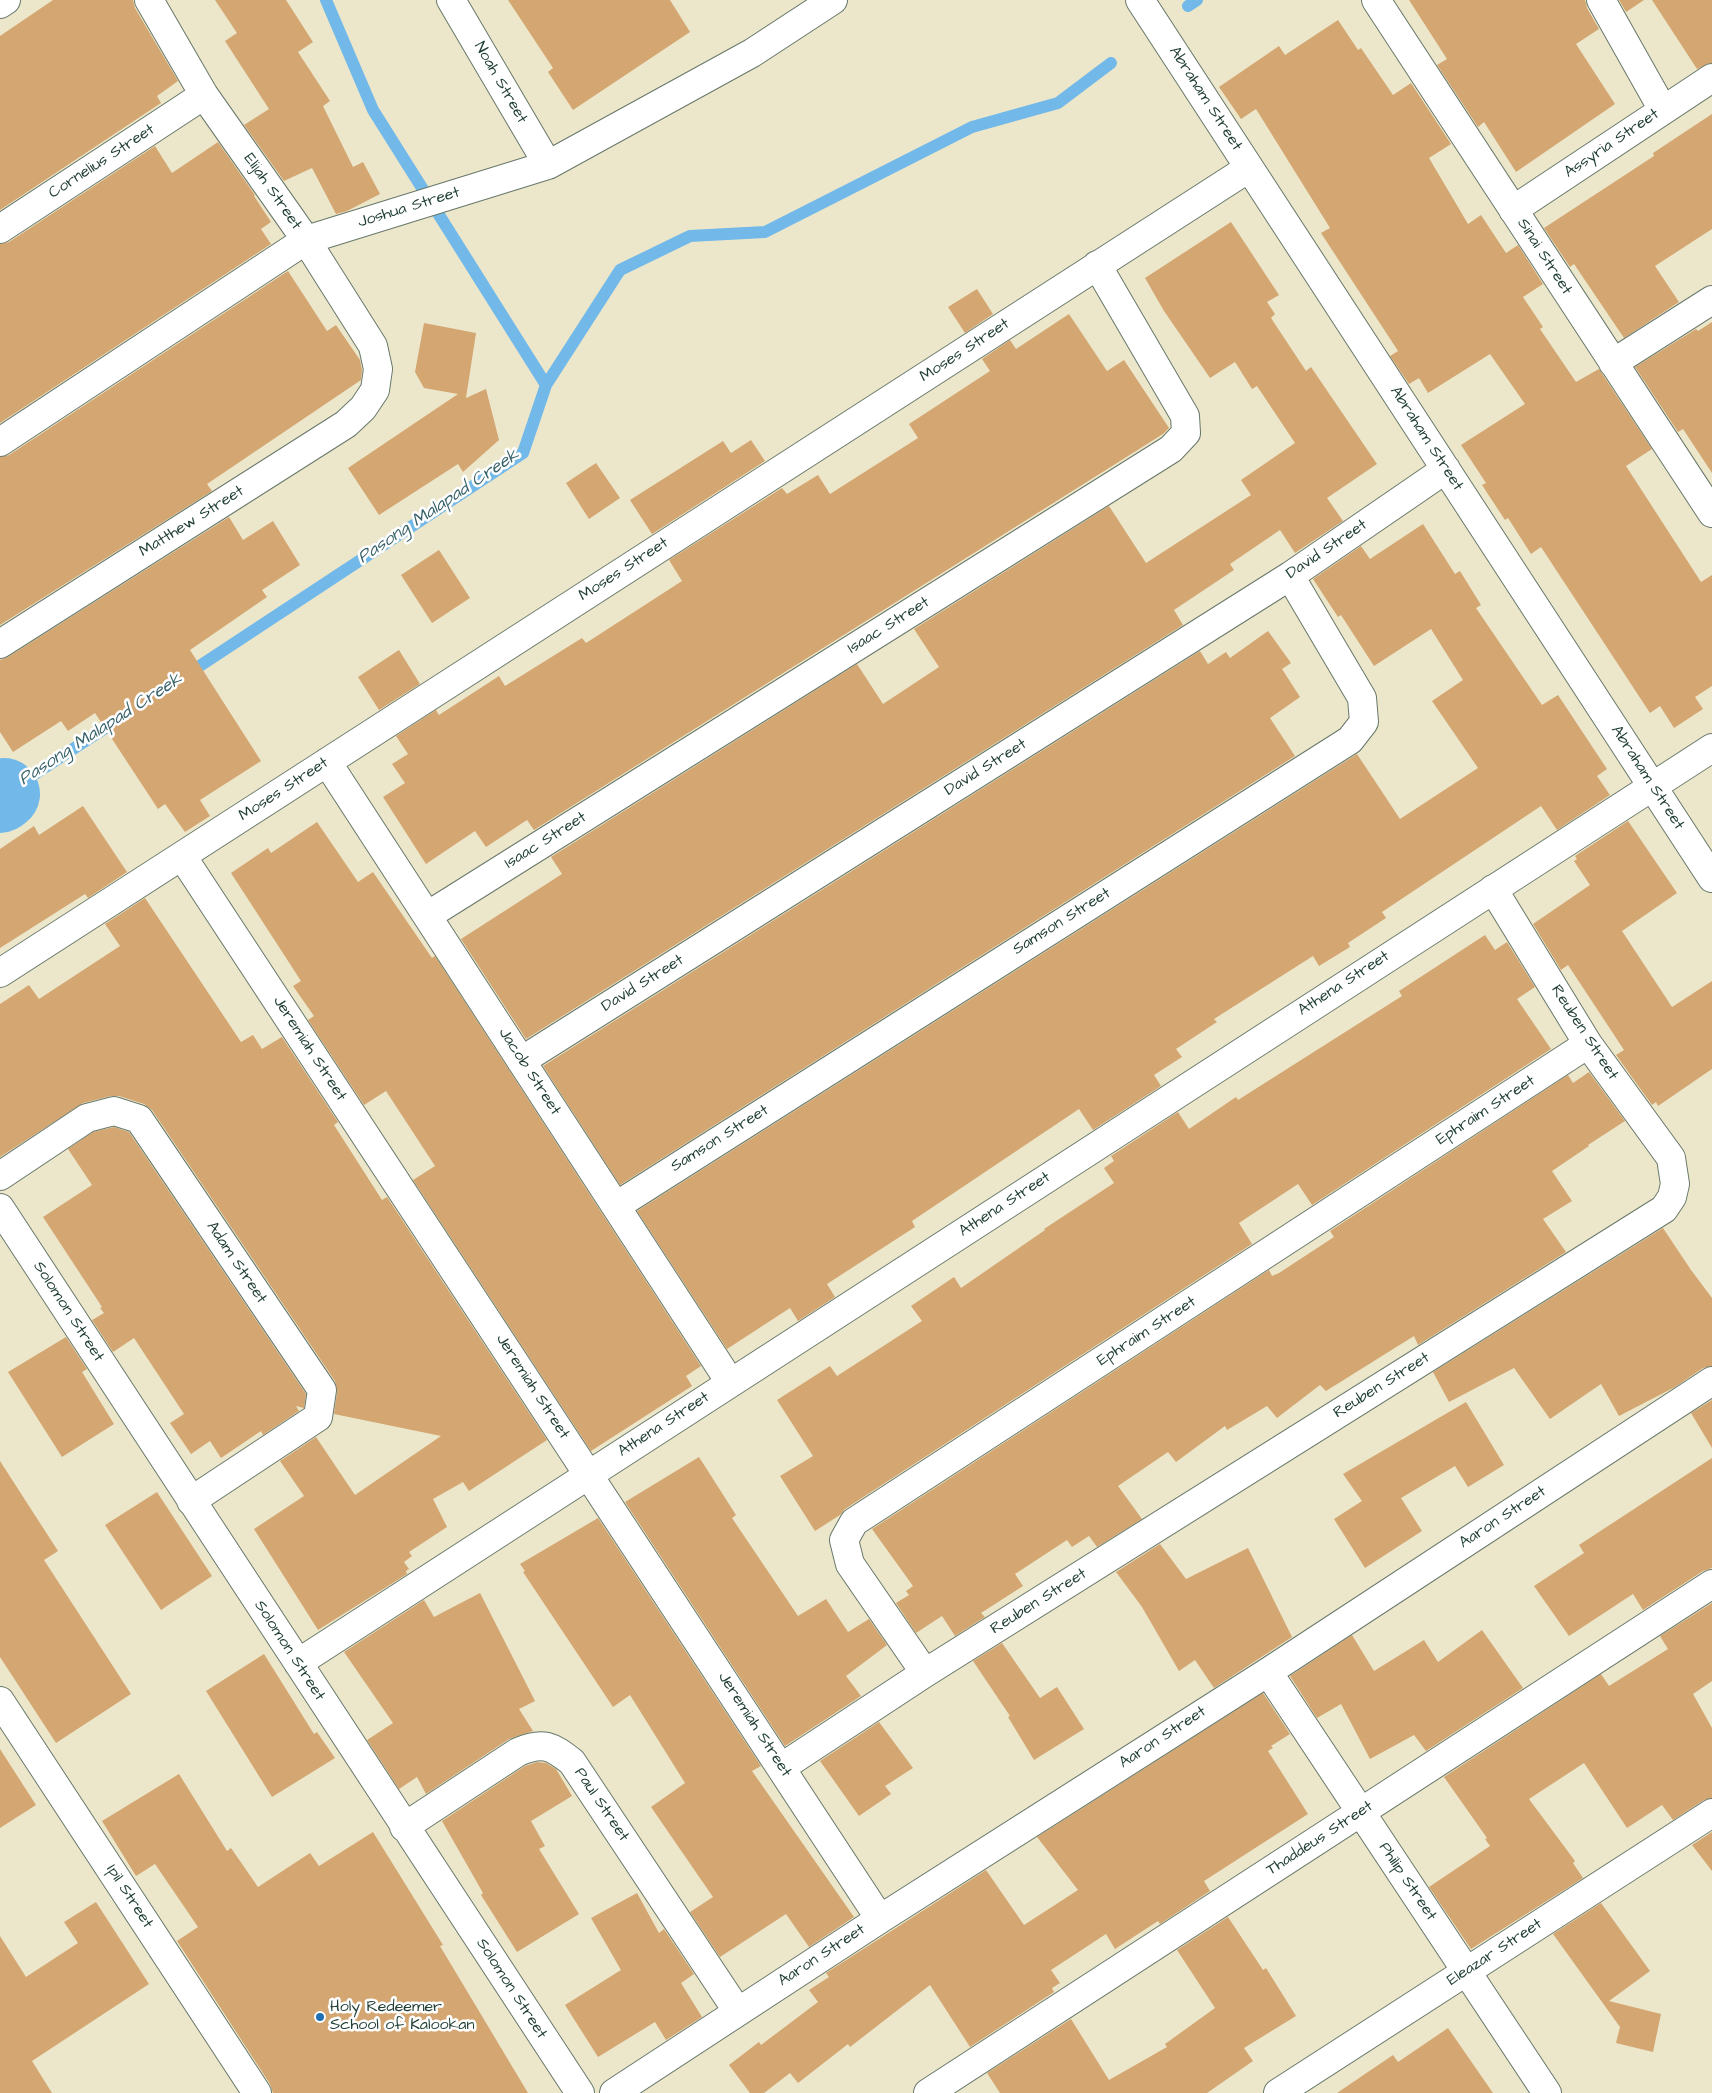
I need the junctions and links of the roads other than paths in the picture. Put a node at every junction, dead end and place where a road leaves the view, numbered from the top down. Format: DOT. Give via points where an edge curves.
graph roads {
  1 [pos="6,0"];
  2 [pos="149,0"];
  3 [pos="451,0"];
  4 [pos="833,0"];
  5 [pos="1140,0"];
  6 [pos="1376,0"];
  7 [pos="1601,0"];
  8 [pos="0,4"];
  9 [pos="1712,78"];
  10 [pos="204,95"];
  11 [pos="1663,110"];
  12 [pos="548,165"];
  13 [pos="1249,168"];
  14 [pos="1513,210"];
  15 [pos="0,229"];
  16 [pos="306,240"];
  17 [pos="1098,265"];
  18 [pos="1712,300"];
  19 [pos="1614,363"];
  20 [pos="375,390"];
  21 [pos="0,442"];
  22 [pos="1446,469"];
  23 [pos="1712,514"];
  24 [pos="1290,576"];
  25 [pos="0,644"];
  26 [pos="1712,748"];
  27 [pos="327,762"];
  28 [pos="1653,786"];
  29 [pos="182,856"];
  30 [pos="1712,878"];
  31 [pos="1493,889"];
  32 [pos="427,916"];
  33 [pos="0,973"];
  34 [pos="1588,1044"];
  35 [pos="521,1060"];
  36 [pos="0,1176"];
  37 [pos="616,1206"];
  38 [pos="0,1208"];
  39 [pos="1712,1381"];
  40 [pos="730,1382"];
  41 [pos="589,1474"];
  42 [pos="191,1501"];
  43 [pos="1712,1584"];
  44 [pos="298,1663"];
  45 [pos="1268,1672"];
  46 [pos="925,1673"];
  47 [pos="0,1700"];
  48 [pos="782,1767"];
  49 [pos="1360,1812"];
  50 [pos="1712,1813"];
  51 [pos="404,1827"];
  52 [pos="880,1919"];
  53 [pos="1466,1972"];
  54 [pos="738,2012"];
  55 [pos="257,2093"];
  56 [pos="580,2093"];
  57 [pos="614,2093"];
  58 [pos="928,2093"];
  59 [pos="1278,2093"];
  60 [pos="1547,2093"];
  1 -- 8 [label="street"];
  2 -- 10 [label="street, Elijah Street"];
  3 -- 12 [label="street, Noah Street"];
  4 -- 12 [label="street, Joshua Street" via="752,53"];
  5 -- 13 [label="street, Abraham Street"];
  6 -- 14 [label="street, Sinai Street"];
  7 -- 11 [label="street"];
  9 -- 11 [label="street, Assyria Street"];
  10 -- 15 [label="street, Cornelius Street"];
  10 -- 16 [label="street, Elijah Street"];
  11 -- 14 [label="street, Assyria Street"];
  12 -- 16 [label="street, Joshua Street"];
  13 -- 17 [label="street, Moses Street"];
  13 -- 22 [label="street, Abraham Street"];
  14 -- 19 [label="street, Sinai Street"];
  16 -- 20 [label="street, Elijah Street" via="372,346 378,369"];
  16 -- 21 [label="street, Joshua Street"];
  17 -- 27 [label="street, Moses Street"];
  17 -- 32 [label="street, Isaac Street" via="1185,416 1186,433 1171,449"];
  18 -- 19 [label="street"];
  19 -- 23 [label="street, Sinai Street"];
  20 -- 25 [label="street, Matthew Street" via="363,408 346,424"];
  22 -- 24 [label="street, David Street"];
  22 -- 28 [label="street, Abraham Street"];
  24 -- 35 [label="street, David Street"];
  24 -- 37 [label="street, Samson Street" via="1362,698 1364,722 1350,740"];
  26 -- 28 [label="street, Athena Street"];
  27 -- 29 [label="street, Moses Street"];
  27 -- 32 [label="street, Jacob Street"];
  28 -- 30 [label="street, Abraham Street"];
  28 -- 31 [label="street, Athena Street"];
  29 -- 33 [label="street, Moses Street"];
  29 -- 41 [label="street, Jeremiah Street"];
  31 -- 34 [label="street, Reuben Street"];
  31 -- 40 [label="street, Athena Street"];
  32 -- 35 [label="street, Jacob Street"];
  34 -- 46 [label="street, Ephraim Street" via="854,1522 844,1540 850,1564"];
  34 -- 46 [label="street, Reuben Street" via="1671,1158 1675,1184 1664,1209"];
  35 -- 37 [label="street, Jacob Street"];
  36 -- 42 [label="street, Adam Street" via="87,1118 114,1111 139,1119 322,1390 318,1417"];
  37 -- 40 [label="street, Jacob Street"];
  38 -- 42 [label="street, Solomon Street"];
  39 -- 45 [label="street, Aaron Street"];
  40 -- 41 [label="street, Athena Street"];
  41 -- 44 [label="street, Athena Street"];
  41 -- 48 [label="street, Jeremiah Street"];
  42 -- 44 [label="street, Solomon Street"];
  43 -- 49 [label="street, Thaddeus Street"];
  44 -- 51 [label="street, Solomon Street"];
  45 -- 49 [label="street, Philip Street"];
  45 -- 52 [label="street, Aaron Street"];
  46 -- 48 [label="street, Reuben Street"];
  47 -- 55 [label="street, Ipil Street"];
  48 -- 52 [label="street, Jeremiah Street"];
  49 -- 53 [label="street, Philip Street"];
  49 -- 58 [label="street, Thaddeus Street"];
  50 -- 53 [label="street, Eleazar Street"];
  51 -- 54 [label="street, Paul Street" via="518,1752 544,1745 559,1751 572,1762"];
  51 -- 56 [label="street, Solomon Street"];
  52 -- 54 [label="street, Aaron Street"];
  53 -- 59 [label="street, Eleazar Street"];
  53 -- 60 [label="street, Philip Street"];
  54 -- 57 [label="street, Aaron Street"];
}
